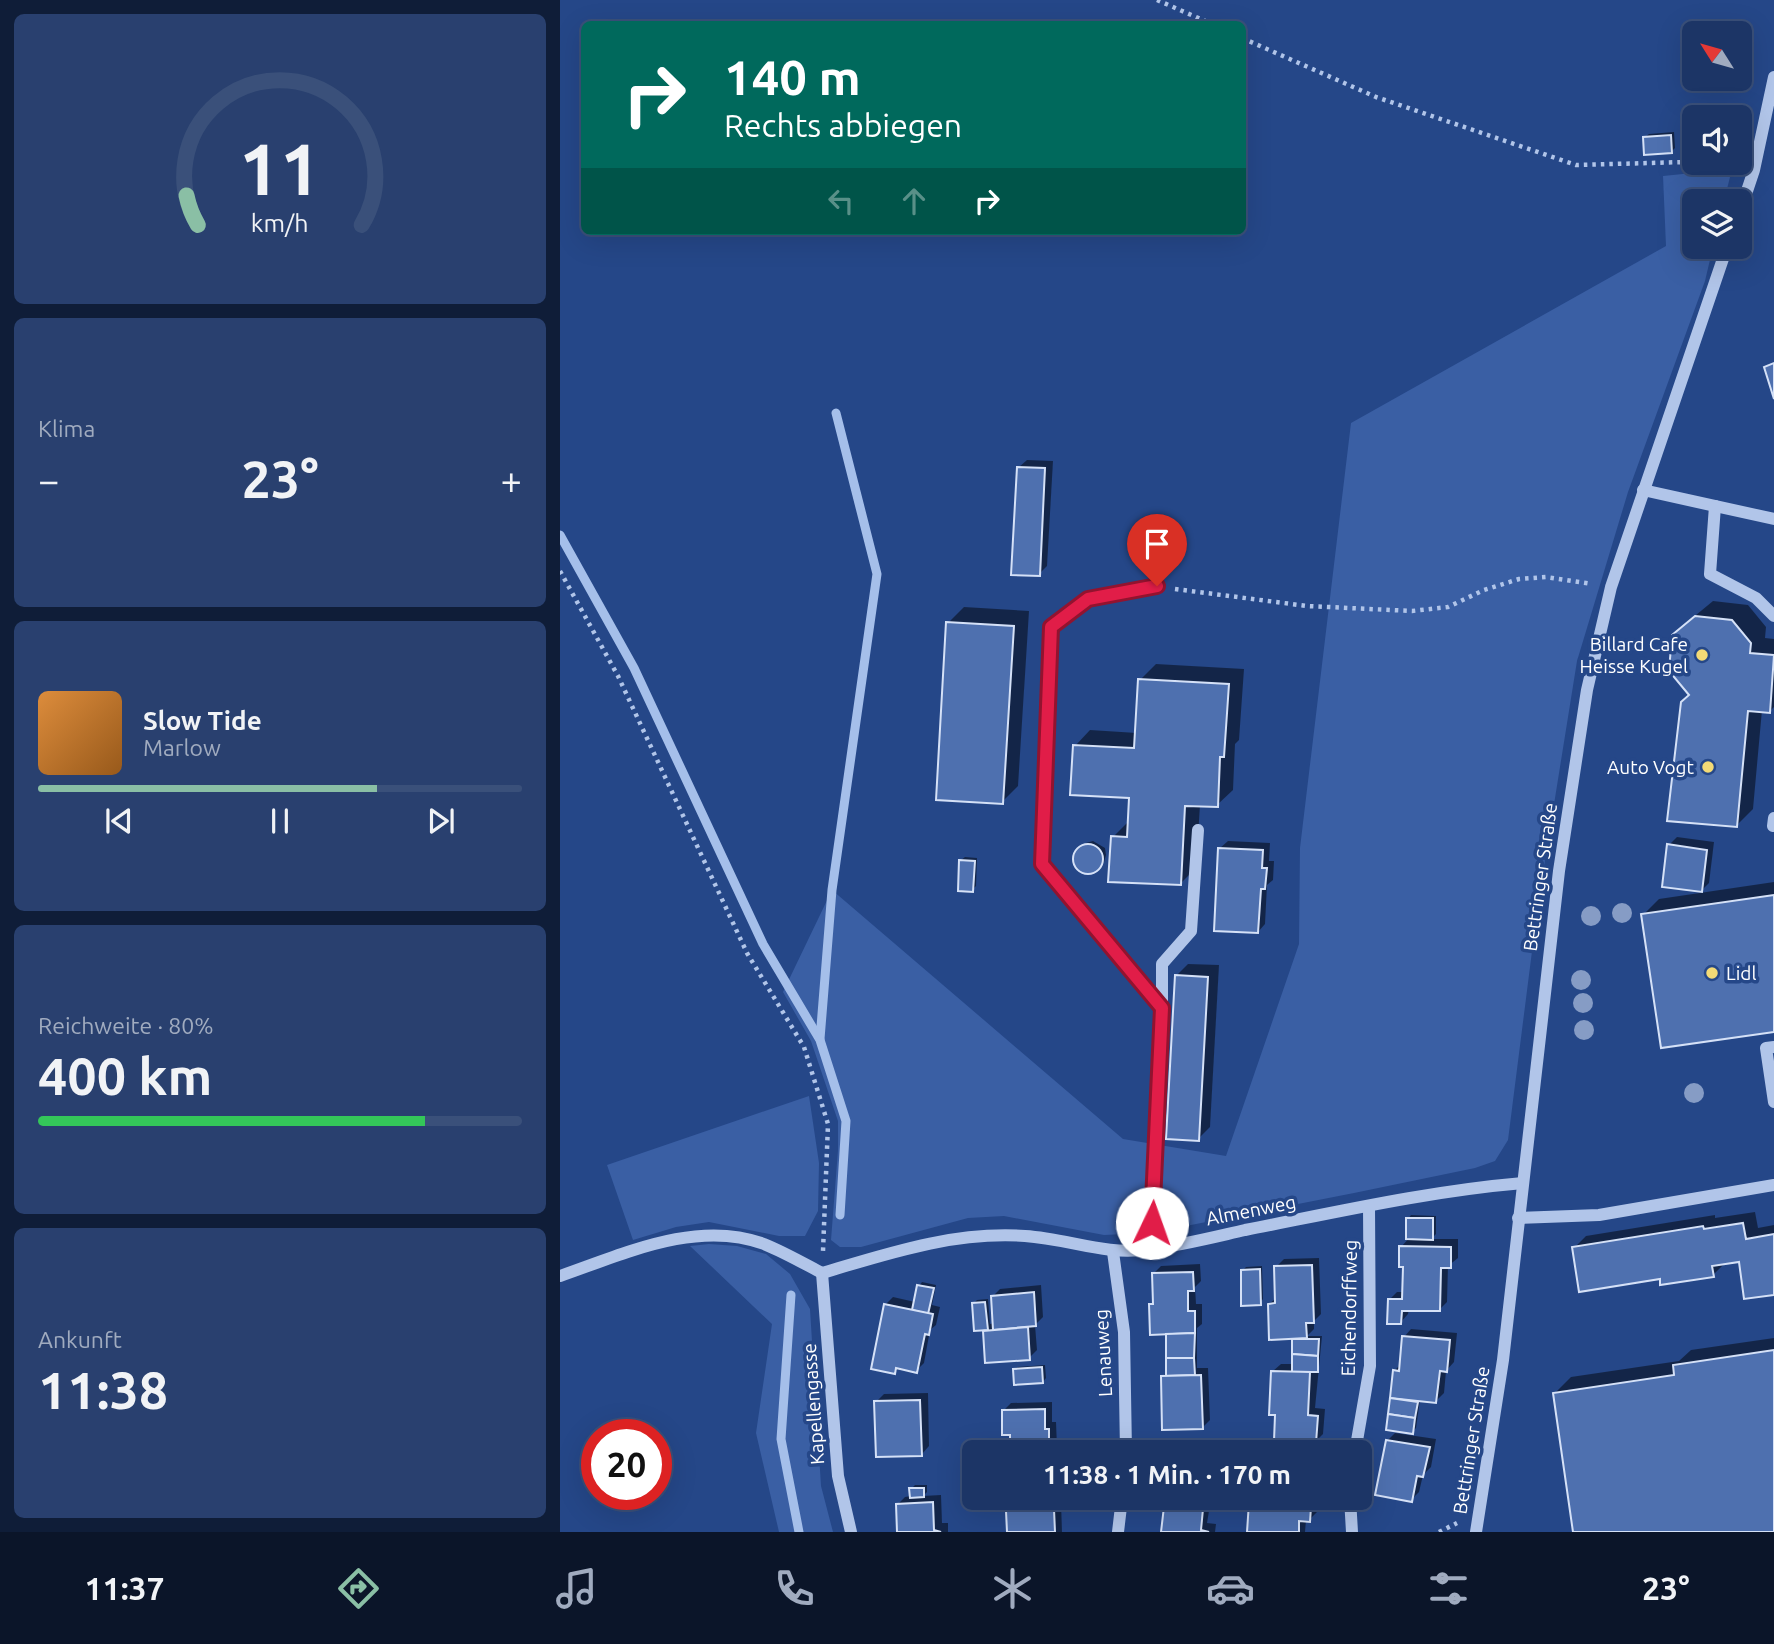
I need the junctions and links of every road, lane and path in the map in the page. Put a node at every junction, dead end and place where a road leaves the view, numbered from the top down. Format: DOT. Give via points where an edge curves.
graph roads {
  1 [pos="1157,0"];
  2 [pos="1206,21"];
  3 [pos="1246,40"];
  4 [pos="1774,77"];
  5 [pos="1754,170"];
  6 [pos="1748,189"];
  7 [pos="1723,259"];
  8 [pos="1643,490"];
  9 [pos="1715,506"];
  10 [pos="1774,519"];
  11 [pos="560,571"];
  12 [pos="1157,586"];
  13 [pos="1611,587"];
  14 [pos="1774,616"];
  15 [pos="1198,830"];
  16 [pos="1162,1008"];
  17 [pos="1774,1046"];
  18 [pos="1774,1102"];
  19 [pos="1523,1184"];
  20 [pos="1774,1185"];
  21 [pos="1369,1206"];
  22 [pos="1518,1218"];
  23 [pos="1151,1249"];
  24 [pos="1113,1252"];
  25 [pos="822,1273"];
  26 [pos="560,1276"];
  27 [pos="1126,1440"];
  28 [pos="1356,1440"];
  29 [pos="1121,1510"];
  30 [pos="1351,1510"];
  31 [pos="851,1532"];
  32 [pos="1118,1532"];
  33 [pos="1352,1532"];
  34 [pos="1476,1532"];
  1 -- 2 [label="path"];
  3 -- 5 [label="path" via="1376,97 1576,165 1686,162"];
  4 -- 5 [label="street"];
  5 -- 6 [label="street"];
  7 -- 8 [label="street, Bettringer Straße"];
  8 -- 9 [label="street"];
  8 -- 13 [label="street, Bettringer Straße"];
  9 -- 10 [label="street"];
  9 -- 14 [label="street" via="1710,574 1756,598"];
  11 -- 25 [label="path" via="618,676 747,953 804,1047 828,1124"];
  12 -- 13 [label="path" via="1307,606 1412,611 1448,607 1519,579 1546,577"];
  12 -- 16 [label="street" via="1088,599 1051,627 1042,864"];
  13 -- 19 [label="street, Bettringer Straße" via="1587,690 1559,871"];
  15 -- 16 [label="street" via="1191,931 1162,964"];
  16 -- 23 [label="street"];
  17 -- 18 [label="street" via="1766,1048"];
  19 -- 21 [label="street, Almenweg"];
  19 -- 22 [label="street, Bettringer Straße"];
  20 -- 22 [label="street" via="1599,1215"];
  21 -- 23 [label="street, Almenweg"];
  21 -- 28 [label="street, Eichendorffweg" via="1370,1366"];
  22 -- 34 [label="street, Bettringer Straße" via="1503,1360"];
  23 -- 24 [label="street, Almenweg"];
  24 -- 25 [label="street, Almenweg" via="1026,1236 964,1237 906,1248"];
  24 -- 27 [label="street, Lenauweg" via="1124,1332"];
  25 -- 26 [label="street" via="762,1244 696,1235"];
  25 -- 31 [label="street, Kapellengasse" via="838,1476"];
  29 -- 32 [label="street"];
  30 -- 33 [label="street"];
}
